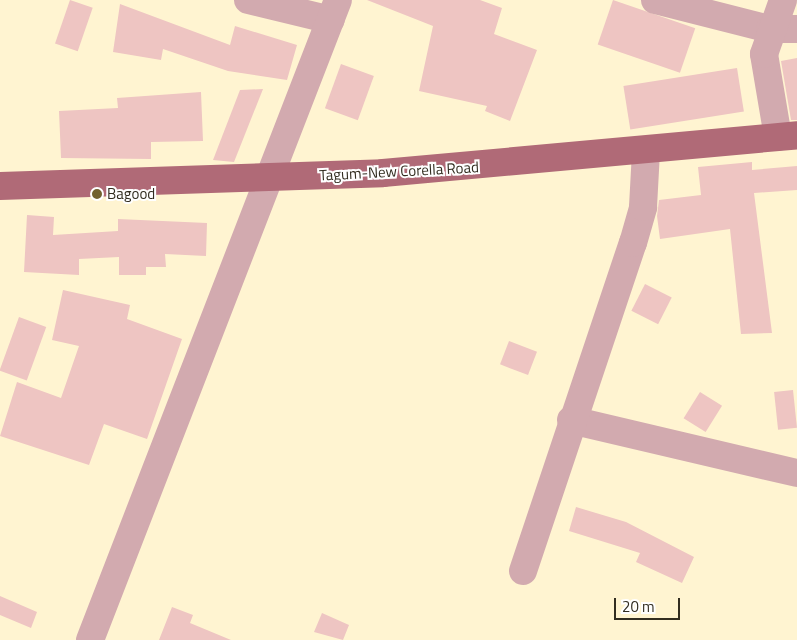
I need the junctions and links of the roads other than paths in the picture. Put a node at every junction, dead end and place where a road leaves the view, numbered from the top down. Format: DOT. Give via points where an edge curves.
graph roads {
  1 [pos="248,0"];
  2 [pos="655,0"];
  3 [pos="783,0"];
  4 [pos="334,10"];
  5 [pos="770,29"];
  6 [pos="797,29"];
  7 [pos="787,136"];
  8 [pos="646,152"];
  9 [pos="272,178"];
  10 [pos="0,186"];
  11 [pos="571,420"];
  12 [pos="797,473"];
  13 [pos="523,571"];
  14 [pos="90,640"];
  1 -- 4 [label="street"];
  2 -- 5 [label="street"];
  3 -- 5 [label="street"];
  4 -- 9 [label="street"];
  5 -- 6 [label="street"];
  5 -- 7 [label="street" via="764,54"];
  7 -- 8 [label="main road, Tagum-New Corella Road"];
  8 -- 9 [label="main road, Tagum-New Corella Road"];
  8 -- 11 [label="street" via="643,207"];
  9 -- 10 [label="main road, Tagum-New Corella Road"];
  9 -- 14 [label="street"];
  11 -- 12 [label="street"];
  11 -- 13 [label="street"];
}
